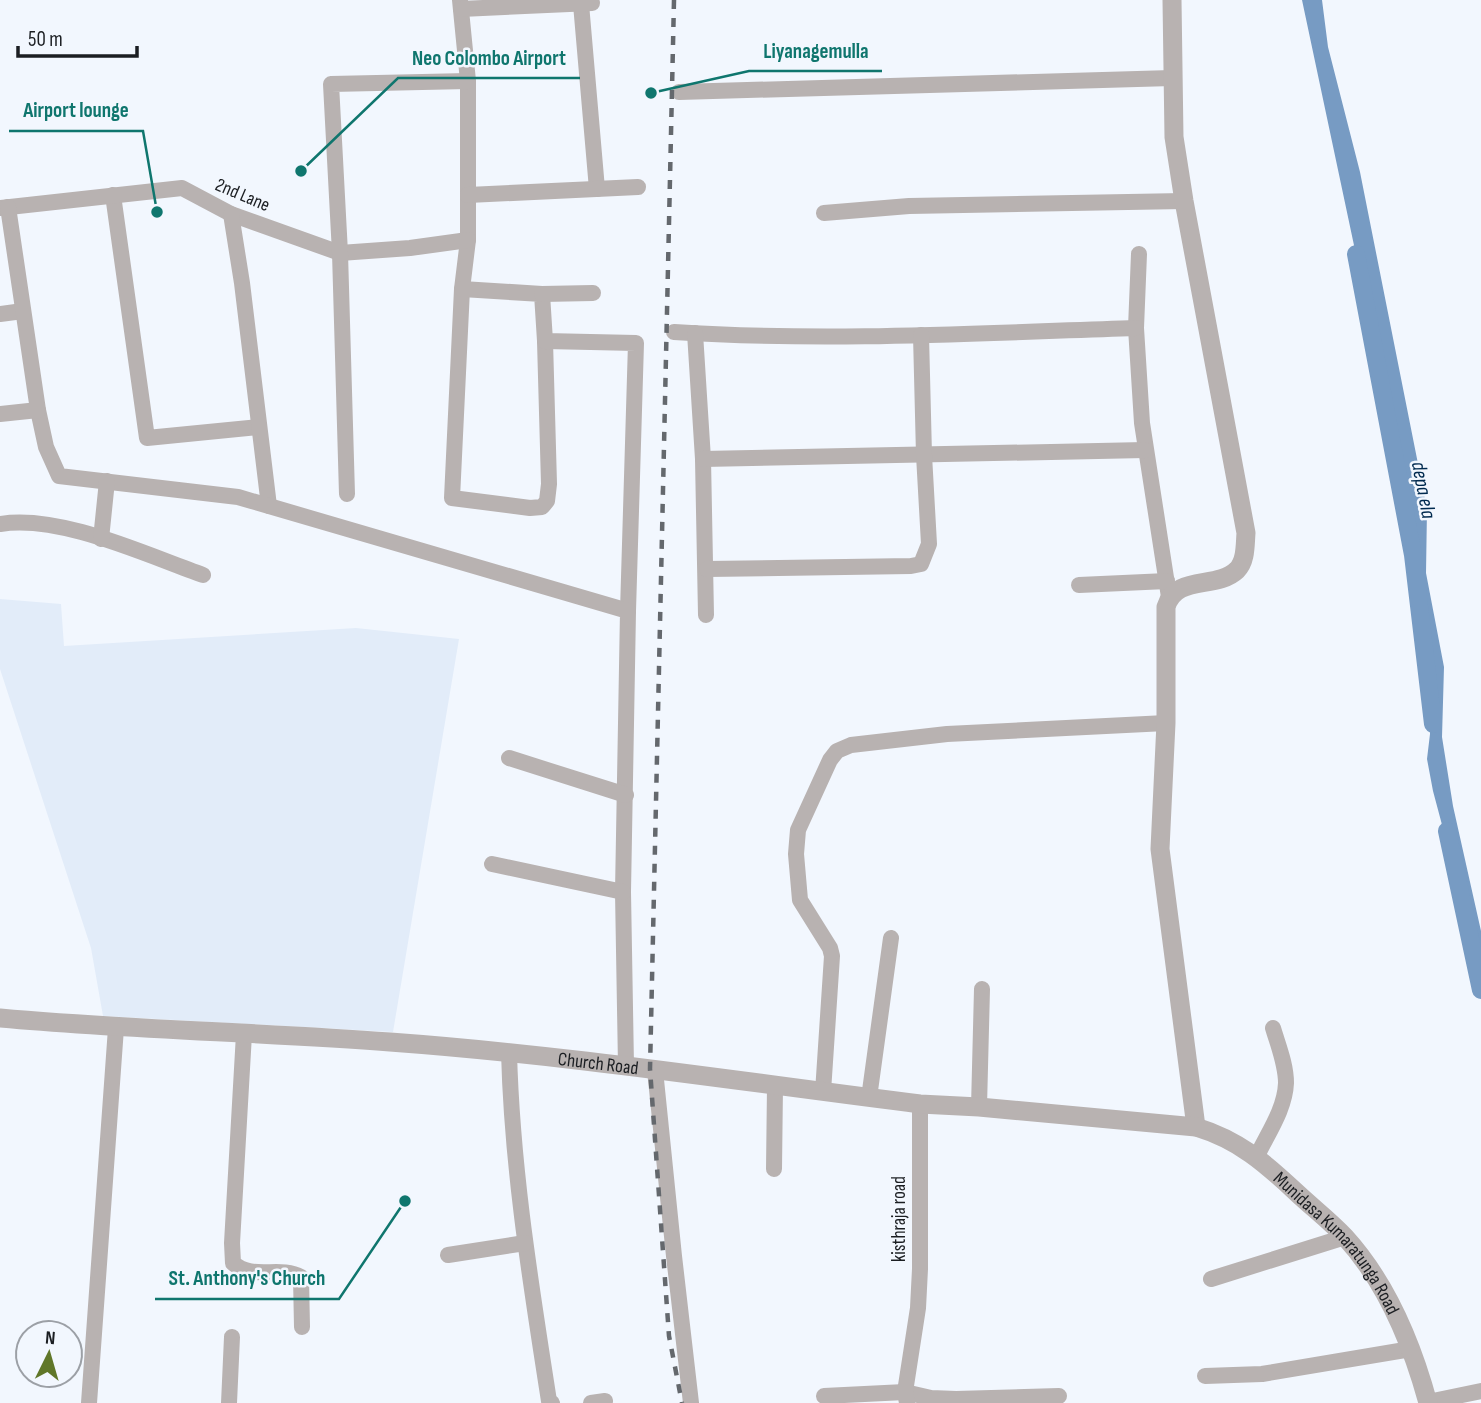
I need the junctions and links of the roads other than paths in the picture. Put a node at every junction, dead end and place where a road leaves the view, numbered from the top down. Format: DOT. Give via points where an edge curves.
graph roads {
  1 [pos="1172,0"];
  2 [pos="461,4"];
  3 [pos="1172,78"];
  4 [pos="468,81"];
  5 [pos="679,92"];
  6 [pos="638,187"];
  7 [pos="597,189"];
  8 [pos="113,195"];
  9 [pos="468,195"];
  10 [pos="1184,201"];
  11 [pos="4,208"];
  12 [pos="824,213"];
  13 [pos="231,214"];
  14 [pos="468,240"];
  15 [pos="340,253"];
  16 [pos="1139,254"];
  17 [pos="462,289"];
  18 [pos="593,293"];
  19 [pos="542,294"];
  20 [pos="23,311"];
  21 [pos="0,314"];
  22 [pos="1136,328"];
  23 [pos="674,332"];
  24 [pos="695,333"];
  25 [pos="921,335"];
  26 [pos="545,341"];
  27 [pos="38,410"];
  28 [pos="0,414"];
  29 [pos="258,427"];
  30 [pos="1144,450"];
  31 [pos="924,455"];
  32 [pos="703,459"];
  33 [pos="107,481"];
  34 [pos="347,494"];
  35 [pos="269,506"];
  36 [pos="0,524"];
  37 [pos="101,539"];
  38 [pos="706,569"];
  39 [pos="203,576"];
  40 [pos="1079,585"];
  41 [pos="1168,589"];
  42 [pos="628,611"];
  43 [pos="706,615"];
  44 [pos="1166,723"];
  45 [pos="509,758"];
  46 [pos="626,795"];
  47 [pos="492,864"];
  48 [pos="623,892"];
  49 [pos="891,938"];
  50 [pos="982,989"];
  51 [pos="0,1018"];
  52 [pos="116,1028"];
  53 [pos="1273,1028"];
  54 [pos="243,1034"];
  55 [pos="509,1052"];
  56 [pos="626,1066"];
  57 [pos="655,1070"];
  58 [pos="775,1086"];
  59 [pos="823,1092"];
  60 [pos="870,1098"];
  61 [pos="920,1104"];
  62 [pos="979,1107"];
  63 [pos="1196,1127"];
  64 [pos="1257,1156"];
  65 [pos="774,1169"];
  66 [pos="1345,1237"];
  67 [pos="525,1243"];
  68 [pos="448,1255"];
  69 [pos="1211,1279"];
  70 [pos="302,1327"];
  71 [pos="232,1337"];
  72 [pos="1411,1349"];
  73 [pos="1205,1376"];
  74 [pos="1481,1391"];
  75 [pos="824,1396"];
  76 [pos="1059,1396"];
  77 [pos="906,1398"];
  78 [pos="1428,1402"];
  79 [pos="89,1403"];
  80 [pos="229,1403"];
  81 [pos="552,1403"];
  82 [pos="691,1403"];
  1 -- 3 [label="street"];
  2 -- 4 [label="street"];
  2 -- 7 [label="street" via="587,4"];
  3 -- 5 [label="street"];
  3 -- 10 [label="street" via="1174,137"];
  4 -- 9 [label="street"];
  4 -- 15 [label="street" via="331,84"];
  6 -- 7 [label="street"];
  7 -- 9 [label="street"];
  8 -- 11 [label="street, 2nd Lane"];
  8 -- 13 [label="street, 2nd Lane" via="182,188"];
  8 -- 29 [label="street" via="147,438"];
  9 -- 14 [label="street"];
  10 -- 12 [label="street" via="909,206"];
  10 -- 41 [label="street" via="1246,533 1242,563 1236,571"];
  11 -- 20 [label="street"];
  13 -- 15 [label="street, 2nd Lane"];
  13 -- 29 [label="street"];
  14 -- 15 [label="street, 2nd Lane"];
  14 -- 17 [label="street"];
  15 -- 34 [label="street"];
  16 -- 22 [label="street"];
  17 -- 19 [label="street"];
  17 -- 26 [label="street" via="452,498 530,508 547,501"];
  18 -- 19 [label="street"];
  19 -- 26 [label="street"];
  20 -- 21 [label="street"];
  20 -- 27 [label="street"];
  22 -- 25 [label="street"];
  22 -- 30 [label="street"];
  23 -- 24 [label="street"];
  24 -- 25 [label="street"];
  24 -- 32 [label="street"];
  25 -- 31 [label="street"];
  26 -- 42 [label="street" via="636,343"];
  27 -- 28 [label="street"];
  27 -- 33 [label="street" via="46,447 59,475"];
  29 -- 35 [label="street"];
  30 -- 31 [label="street"];
  30 -- 41 [label="street"];
  31 -- 32 [label="street"];
  31 -- 38 [label="street" via="929,544 922,564"];
  32 -- 38 [label="street"];
  33 -- 35 [label="street" via="238,497"];
  33 -- 37 [label="street"];
  35 -- 42 [label="street"];
  36 -- 37 [label="street" via="32,521"];
  37 -- 39 [label="street"];
  38 -- 43 [label="street"];
  40 -- 41 [label="street"];
  41 -- 44 [label="street"];
  42 -- 46 [label="street"];
  44 -- 59 [label="street" via="947,734 851,745 836,751 798,830 796,854 800,900 832,956"];
  44 -- 63 [label="street" via="1160,849"];
  45 -- 46 [label="street"];
  46 -- 48 [label="street"];
  47 -- 48 [label="street"];
  48 -- 56 [label="street"];
  49 -- 60 [label="street"];
  50 -- 62 [label="street"];
  51 -- 52 [label="street, Church Road"];
  52 -- 54 [label="street, Church Road"];
  52 -- 79 [label="street"];
  53 -- 64 [label="street" via="1284,1065 1284,1096"];
  54 -- 55 [label="street, Church Road"];
  54 -- 70 [label="street" via="233,1264 241,1270 292,1272 300,1277"];
  55 -- 56 [label="street, Church Road"];
  55 -- 67 [label="street" via="510,1110"];
  56 -- 57 [label="street, Church Road"];
  57 -- 58 [label="street, Church Road"];
  57 -- 82 [label="street"];
  58 -- 59 [label="street, Church Road"];
  58 -- 65 [label="street"];
  59 -- 60 [label="street, Church Road"];
  60 -- 61 [label="street, Church Road"];
  61 -- 62 [label="street, Church Road"];
  61 -- 77 [label="street, kisthraja road" via="920,1269"];
  62 -- 63 [label="street, Church Road"];
  63 -- 64 [label="street, Munidasa Kumaratunga Road" via="1219,1134"];
  64 -- 66 [label="street, Munidasa Kumaratunga Road"];
  66 -- 69 [label="street"];
  66 -- 72 [label="street, Munidasa Kumaratunga Road" via="1378,1280"];
  67 -- 68 [label="street"];
  67 -- 81 [label="street"];
  71 -- 80 [label="street"];
  72 -- 73 [label="street" via="1262,1374"];
  72 -- 78 [label="street, Munidasa Kumaratunga Road"];
  74 -- 78 [label="street"];
  75 -- 77 [label="street"];
  76 -- 77 [label="street"];
}
